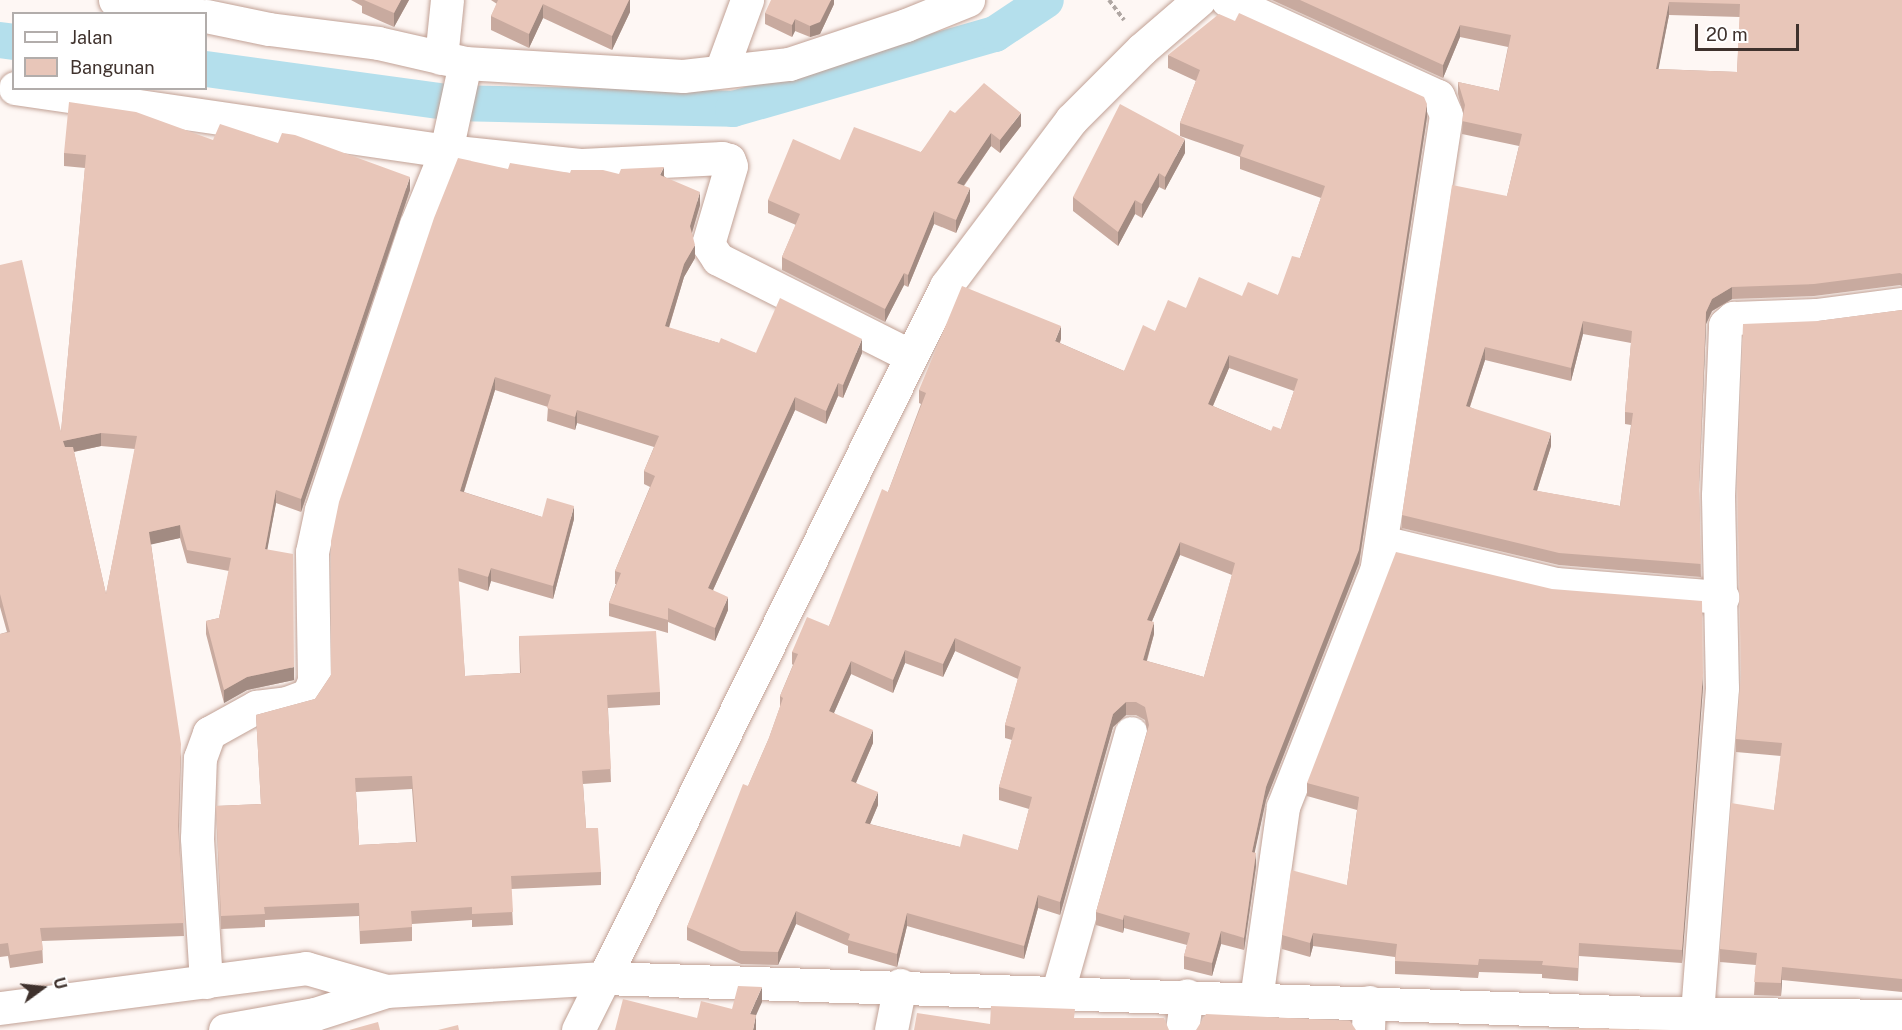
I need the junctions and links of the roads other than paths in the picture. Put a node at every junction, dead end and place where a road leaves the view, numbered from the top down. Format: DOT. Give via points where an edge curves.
graph roads {
  1 [pos="447,0"];
  2 [pos="747,0"];
  3 [pos="968,0"];
  4 [pos="1198,0"];
  5 [pos="1227,0"];
  6 [pos="129,1"];
  7 [pos="185,12"];
  8 [pos="207,16"];
  9 [pos="456,69"];
  10 [pos="721,71"];
  11 [pos="30,90"];
  12 [pos="449,143"];
  13 [pos="1902,304"];
  14 [pos="911,356"];
  15 [pos="1382,542"];
  16 [pos="1722,597"];
  17 [pos="1131,733"];
  18 [pos="604,978"];
  19 [pos="206,982"];
  20 [pos="900,985"];
  21 [pos="386,991"];
  22 [pos="1058,991"];
  23 [pos="1187,995"];
  24 [pos="1256,998"];
  25 [pos="0,1008"];
  26 [pos="1697,1013"];
  27 [pos="1368,1016"];
  28 [pos="1902,1016"];
  29 [pos="1798,1021"];
  30 [pos="1651,1022"];
  31 [pos="225,1030"];
  32 [pos="578,1030"];
  33 [pos="891,1030"];
  34 [pos="1182,1030"];
  1 -- 9 [label="street"];
  2 -- 10 [label="street"];
  3 -- 10 [label="street" via="789,64"];
  4 -- 14 [label="street" via="1071,120 946,286"];
  5 -- 15 [label="street" via="1438,96 1446,115"];
  6 -- 7 [label="street"];
  8 -- 9 [label="street" via="269,29 378,43"];
  9 -- 10 [label="street" via="683,76"];
  9 -- 12 [label="street"];
  11 -- 12 [label="street"];
  12 -- 14 [label="street" via="582,165 729,160 731,166 708,244 718,260"];
  12 -- 19 [label="street" via="416,225 321,510 312,552 314,681 308,695 256,707 209,733 200,758 197,838"];
  13 -- 16 [label="street" via="1816,315 1733,318 1725,325 1718,495"];
  14 -- 18 [label="street"];
  15 -- 16 [label="street" via="1556,584"];
  15 -- 24 [label="street" via="1377,568 1283,807"];
  16 -- 26 [label="street" via="1722,688"];
  17 -- 22 [label="street"];
  18 -- 20 [label="street"];
  18 -- 21 [label="street"];
  18 -- 32 [label="street"];
  19 -- 21 [label="street" via="306,968"];
  19 -- 25 [label="street"];
  20 -- 22 [label="street"];
  20 -- 33 [label="street"];
  21 -- 31 [label="street" via="315,1014"];
  22 -- 23 [label="street"];
  23 -- 24 [label="street"];
  23 -- 34 [label="street"];
  24 -- 27 [label="street"];
  26 -- 29 [label="street"];
  26 -- 30 [label="street"];
  27 -- 30 [label="street"];
  28 -- 29 [label="street"];
}
